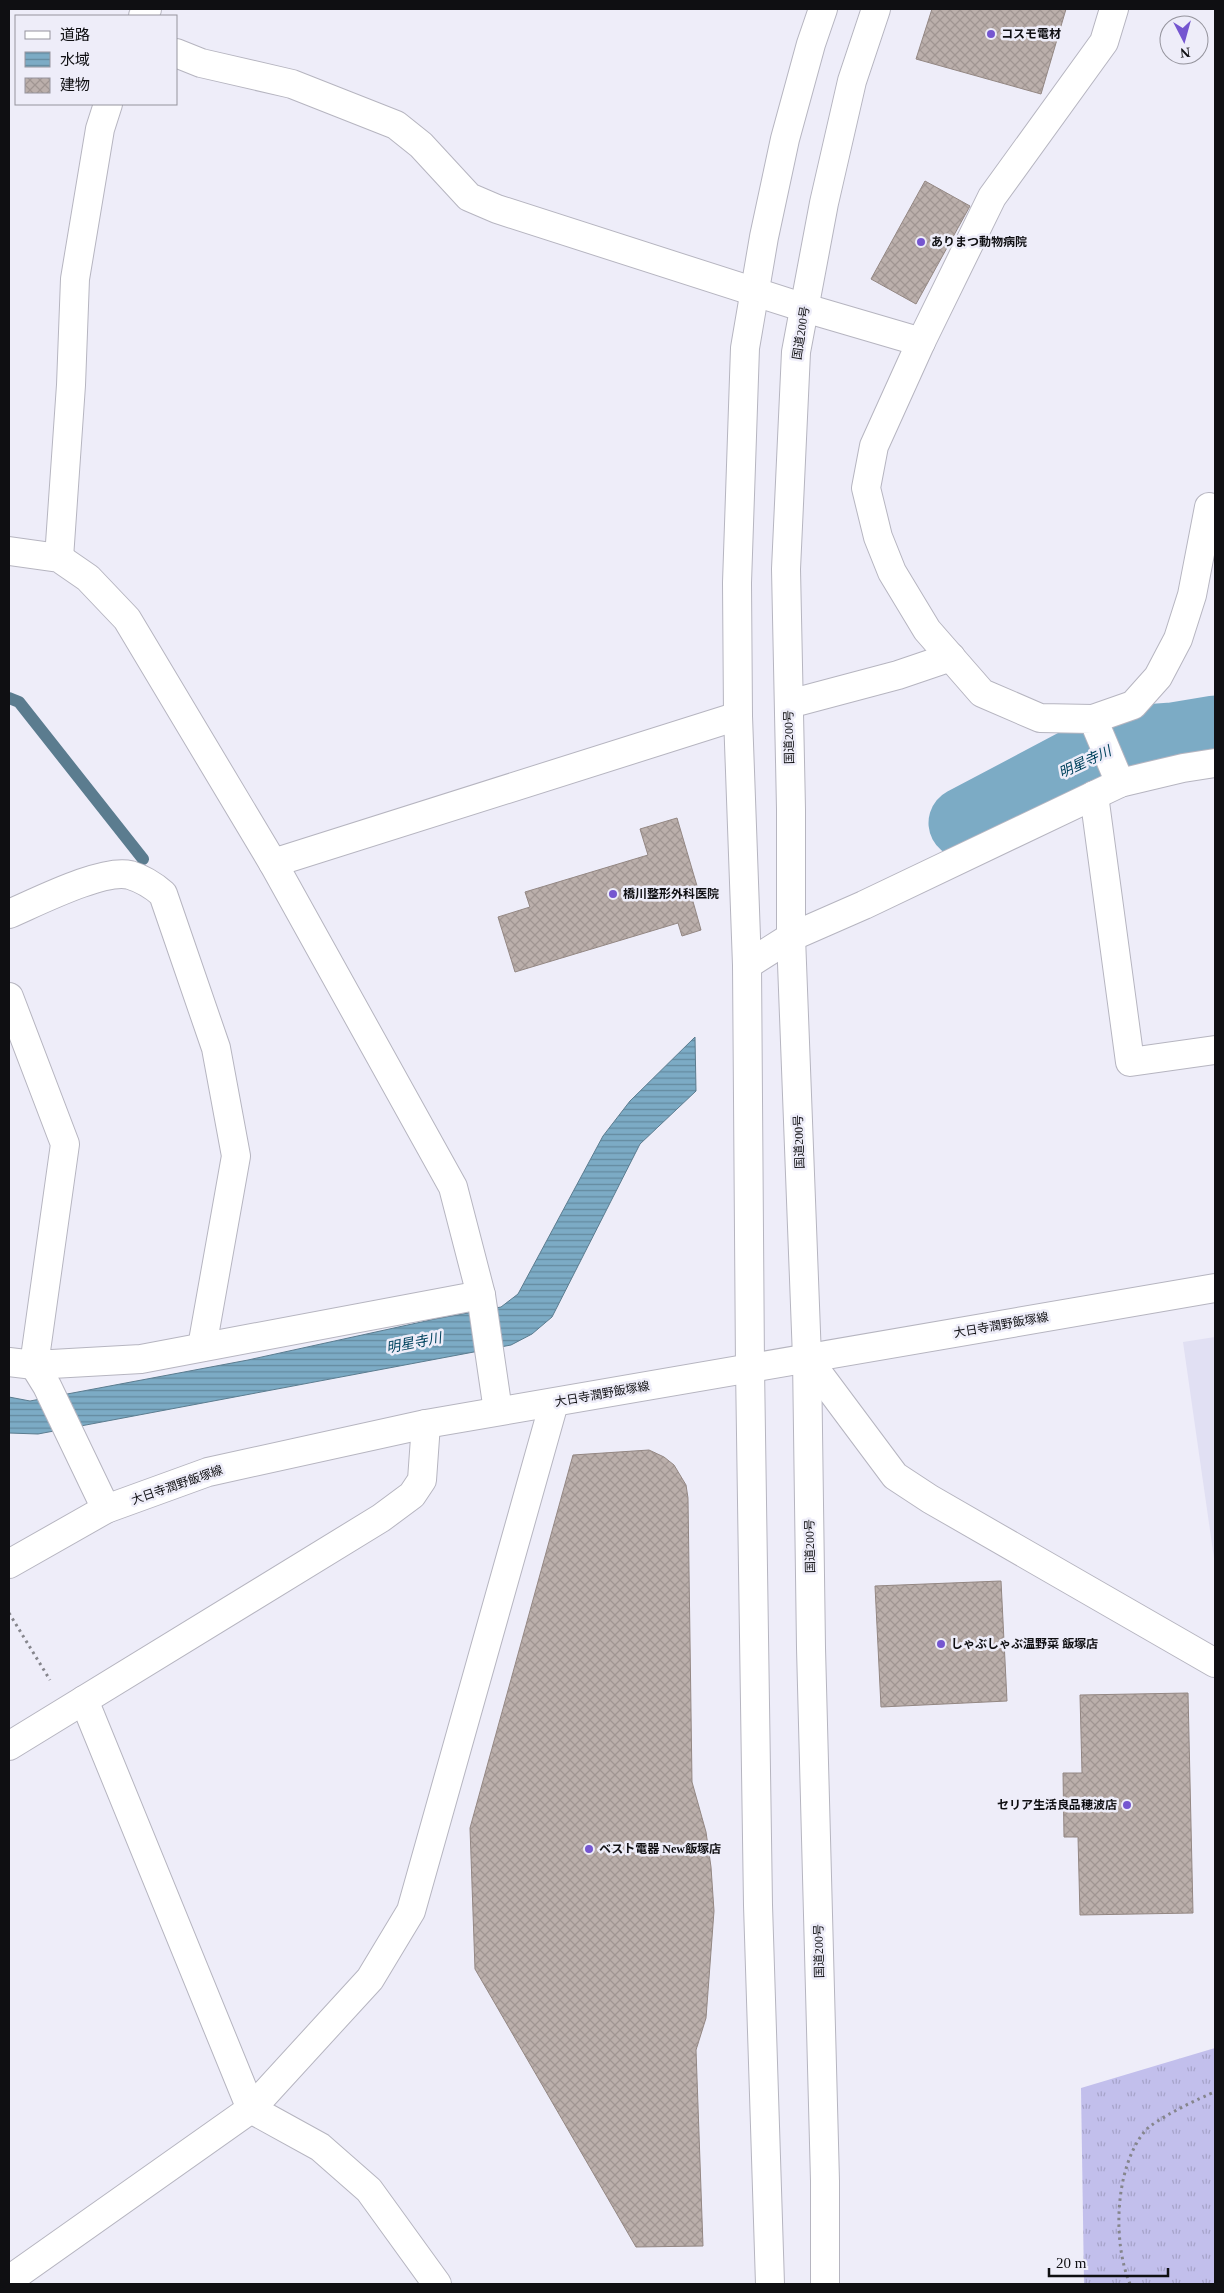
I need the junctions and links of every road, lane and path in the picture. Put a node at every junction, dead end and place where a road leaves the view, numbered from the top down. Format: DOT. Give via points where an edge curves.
graph roads {
  1 [pos="823,9"];
  2 [pos="876,9"];
  3 [pos="1114,9"];
  4 [pos="178,54"];
  5 [pos="108,105"];
  6 [pos="754,291"];
  7 [pos="805,308"];
  8 [pos="921,342"];
  9 [pos="1209,507"];
  10 [pos="9,551"];
  11 [pos="59,558"];
  12 [pos="951,657"];
  13 [pos="789,704"];
  14 [pos="738,716"];
  15 [pos="1096,727"];
  16 [pos="1215,763"];
  17 [pos="1117,775"];
  18 [pos="1094,795"];
  19 [pos="273,863"];
  20 [pos="9,914"];
  21 [pos="791,937"];
  22 [pos="748,965"];
  23 [pos="9,997"];
  24 [pos="1215,1050"];
  25 [pos="1215,1288"];
  26 [pos="481,1301"];
  27 [pos="202,1347"];
  28 [pos="807,1358"];
  29 [pos="750,1367"];
  30 [pos="30,1371"];
  31 [pos="554,1402"];
  32 [pos="498,1411"];
  33 [pos="426,1424"];
  34 [pos="106,1509"];
  35 [pos="9,1564"];
  36 [pos="9,1613"];
  37 [pos="1215,1663"];
  38 [pos="76,1705"];
  39 [pos="9,1746"];
  40 [pos="1215,2092"];
  41 [pos="251,2109"];
  42 [pos="9,2280"];
  43 [pos="437,2284"];
  44 [pos="770,2284"];
  45 [pos="825,2284"];
  46 [pos="1130,2284"];
  1 -- 6 [label="main road" via="785,139"];
  2 -- 7 [label="main road, 国道200号" via="852,81"];
  3 -- 8 [label="main road" via="1104,42 992,197"];
  4 -- 6 [label="main road" via="201,64 292,84 396,124 421,145 469,197 490,206"];
  5 -- 11 [label="main road" via="100,129 75,279"];
  6 -- 7 [label="main road"];
  6 -- 14 [label="main road" via="745,348 737,583"];
  7 -- 8 [label="main road"];
  7 -- 13 [label="main road, 国道200号" via="796,352 786,569"];
  8 -- 12 [label="main road" via="874,446 866,488 878,537 892,572 927,630"];
  9 -- 15 [label="main road" via="1192,595 1178,639 1158,677 1133,705"];
  10 -- 11 [label="main road"];
  11 -- 19 [label="main road" via="88,578 127,619"];
  12 -- 13 [label="main road" via="898,675"];
  12 -- 15 [label="main road" via="982,693 1040,718"];
  13 -- 21 [label="main road, 国道200号"];
  14 -- 19 [label="main road"];
  14 -- 22 [label="main road"];
  15 -- 17 [label="main road"];
  16 -- 17 [label="main road"];
  17 -- 18 [label="main road"];
  18 -- 21 [label="main road"];
  18 -- 24 [label="main road" via="1130,1062"];
  19 -- 26 [label="main road" via="453,1187"];
  20 -- 27 [label="main road" via="96,878 128,874 163,894 216,1048 236,1156"];
  21 -- 22 [label="main road"];
  21 -- 28 [label="main road, 国道200号"];
  22 -- 29 [label="main road"];
  23 -- 30 [label="main road" via="65,1144"];
  25 -- 28 [label="main road, 大日寺潤野飯塚線"];
  26 -- 27 [label="main road"];
  26 -- 32 [label="main road"];
  27 -- 30 [label="main road" via="141,1359"];
  28 -- 29 [label="main road, 大日寺潤野飯塚線"];
  28 -- 37 [label="main road" via="896,1476 930,1499"];
  28 -- 45 [label="main road, 国道200号"];
  29 -- 31 [label="main road, 大日寺潤野飯塚線"];
  29 -- 44 [label="main road" via="758,1905"];
  30 -- 34 [label="main road" via="78,1449"];
  31 -- 32 [label="main road, 大日寺潤野飯塚線"];
  31 -- 41 [label="main road" via="411,1911 370,1979"];
  32 -- 33 [label="main road, 大日寺潤野飯塚線"];
  33 -- 34 [label="main road, 大日寺潤野飯塚線" via="208,1472"];
  33 -- 38 [label="main road" via="422,1480 412,1495 382,1518"];
  34 -- 35 [label="main road, 大日寺潤野飯塚線"];
  36 -- 38 [label="path"];
  38 -- 39 [label="main road"];
  38 -- 41 [label="main road"];
  40 -- 46 [label="path" via="1146,2130 1126,2163 1119,2221"];
  41 -- 42 [label="main road"];
  41 -- 43 [label="main road" via="320,2147 370,2190"];
}
